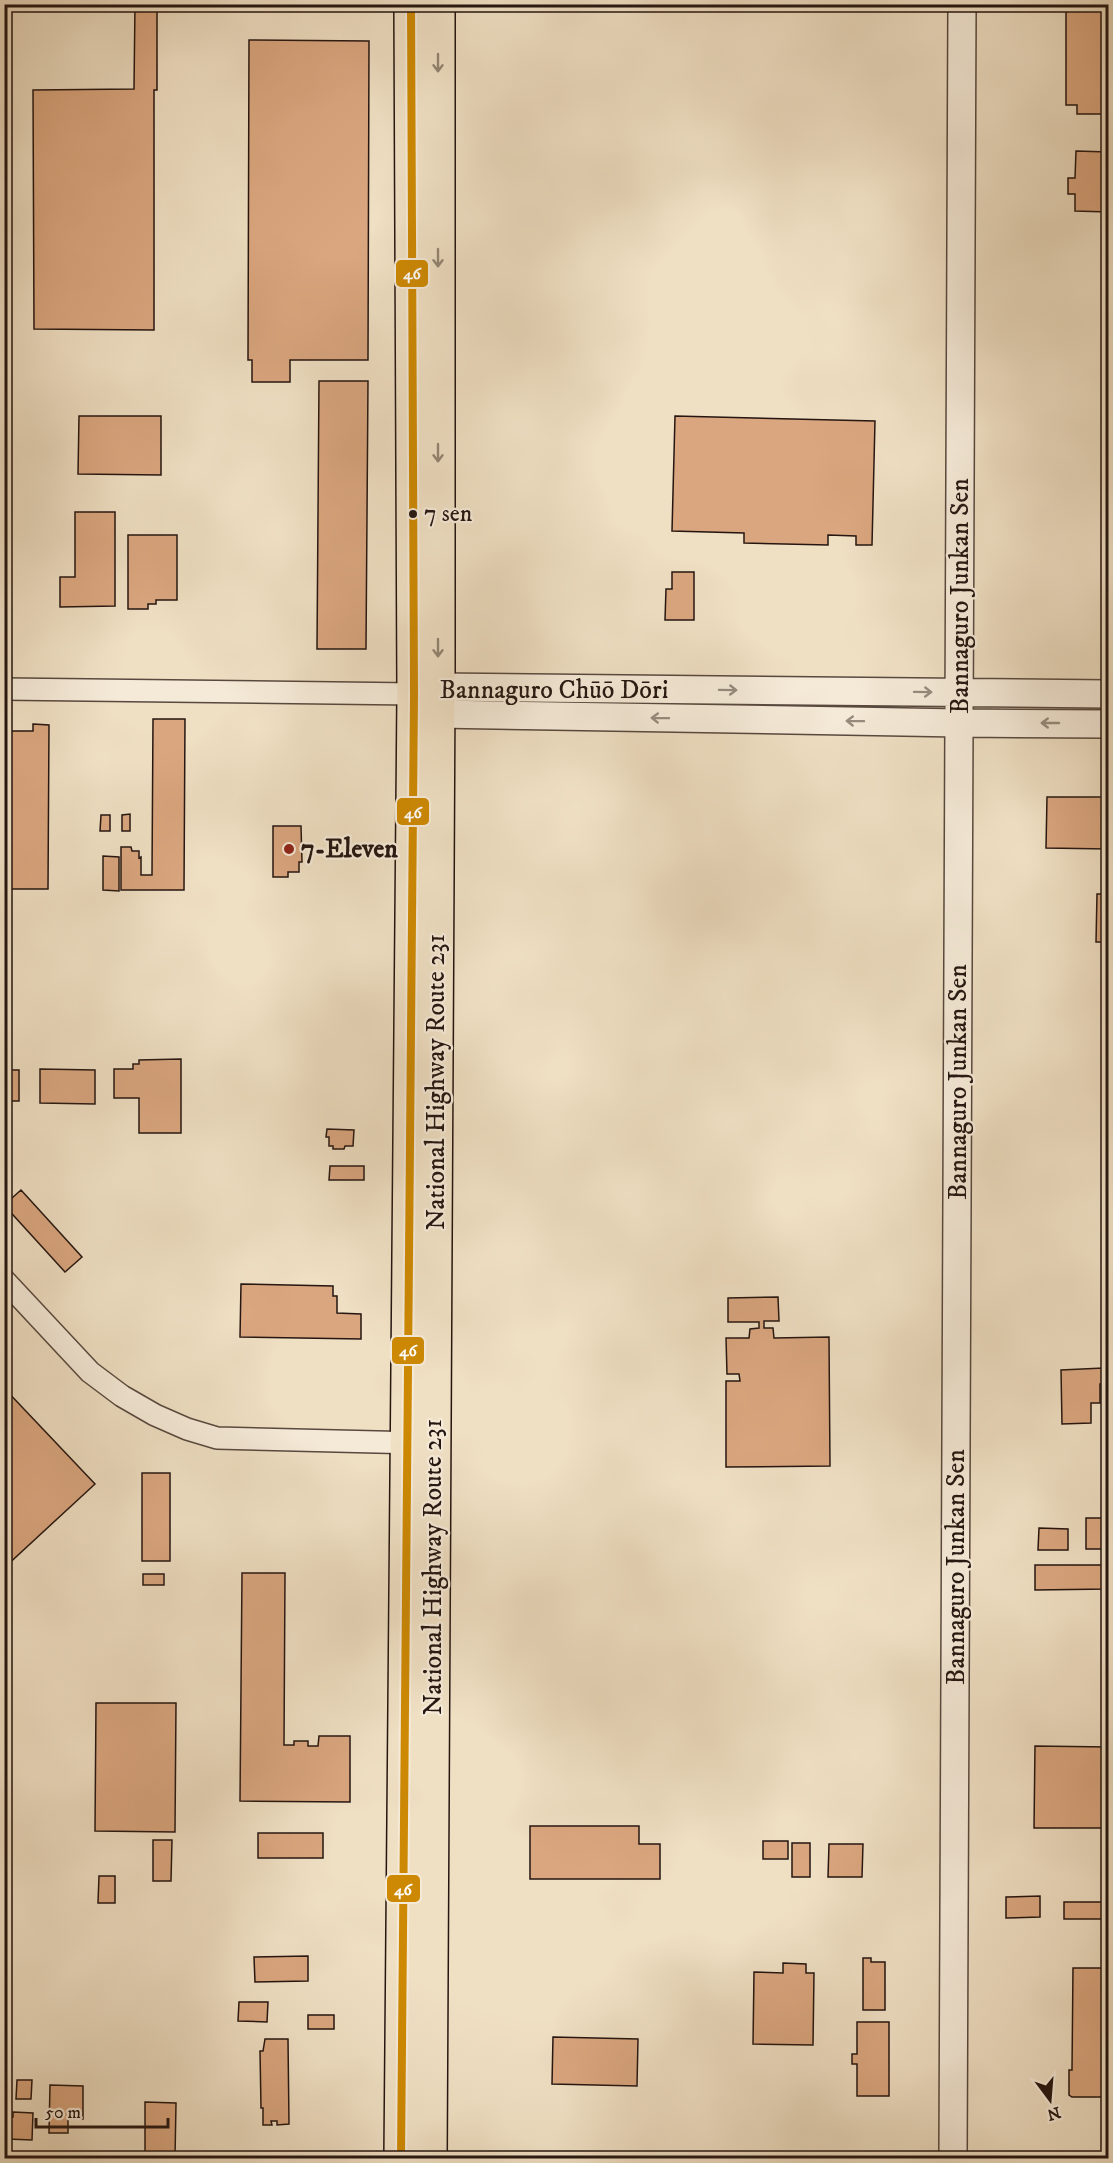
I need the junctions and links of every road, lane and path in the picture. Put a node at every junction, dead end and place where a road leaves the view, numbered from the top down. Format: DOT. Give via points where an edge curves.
graph roads {
  1 [pos="411,4"];
  2 [pos="438,4"];
  3 [pos="962,4"];
  4 [pos="4,689"];
  5 [pos="960,693"];
  6 [pos="1108,694"];
  7 [pos="430,698"];
  8 [pos="960,723"];
  9 [pos="1108,724"];
  10 [pos="4,1281"];
  11 [pos="421,1443"];
  12 [pos="401,2158"];
  13 [pos="430,2158"];
  14 [pos="953,2158"];
  1 -- 7 [label="highway, National Highway Route 231"];
  2 -- 7 [label="highway, National Highway Route 231, one-way"];
  3 -- 5 [label="street, Bannaguro Junkan Sen"];
  4 -- 7 [label="street"];
  5 -- 6 [label="street, Bannaguro Chūō Dōri"];
  7 -- 5 [label="street, Bannaguro Chūō Dōri, one-way"];
  5 -- 8 [label="street, Bannaguro Junkan Sen"];
  8 -- 7 [label="street, Bannaguro Chūō Dōri, one-way"];
  7 -- 11 [label="highway, National Highway Route 231"];
  9 -- 8 [label="street, Bannaguro Chūō Dōri, one-way"];
  8 -- 14 [label="street, Bannaguro Junkan Sen"];
  10 -- 11 [label="street" via="90,1372 138,1405 187,1430 217,1438"];
  11 -- 12 [label="highway, National Highway Route 231"];
  11 -- 13 [label="highway, National Highway Route 231"];
}
